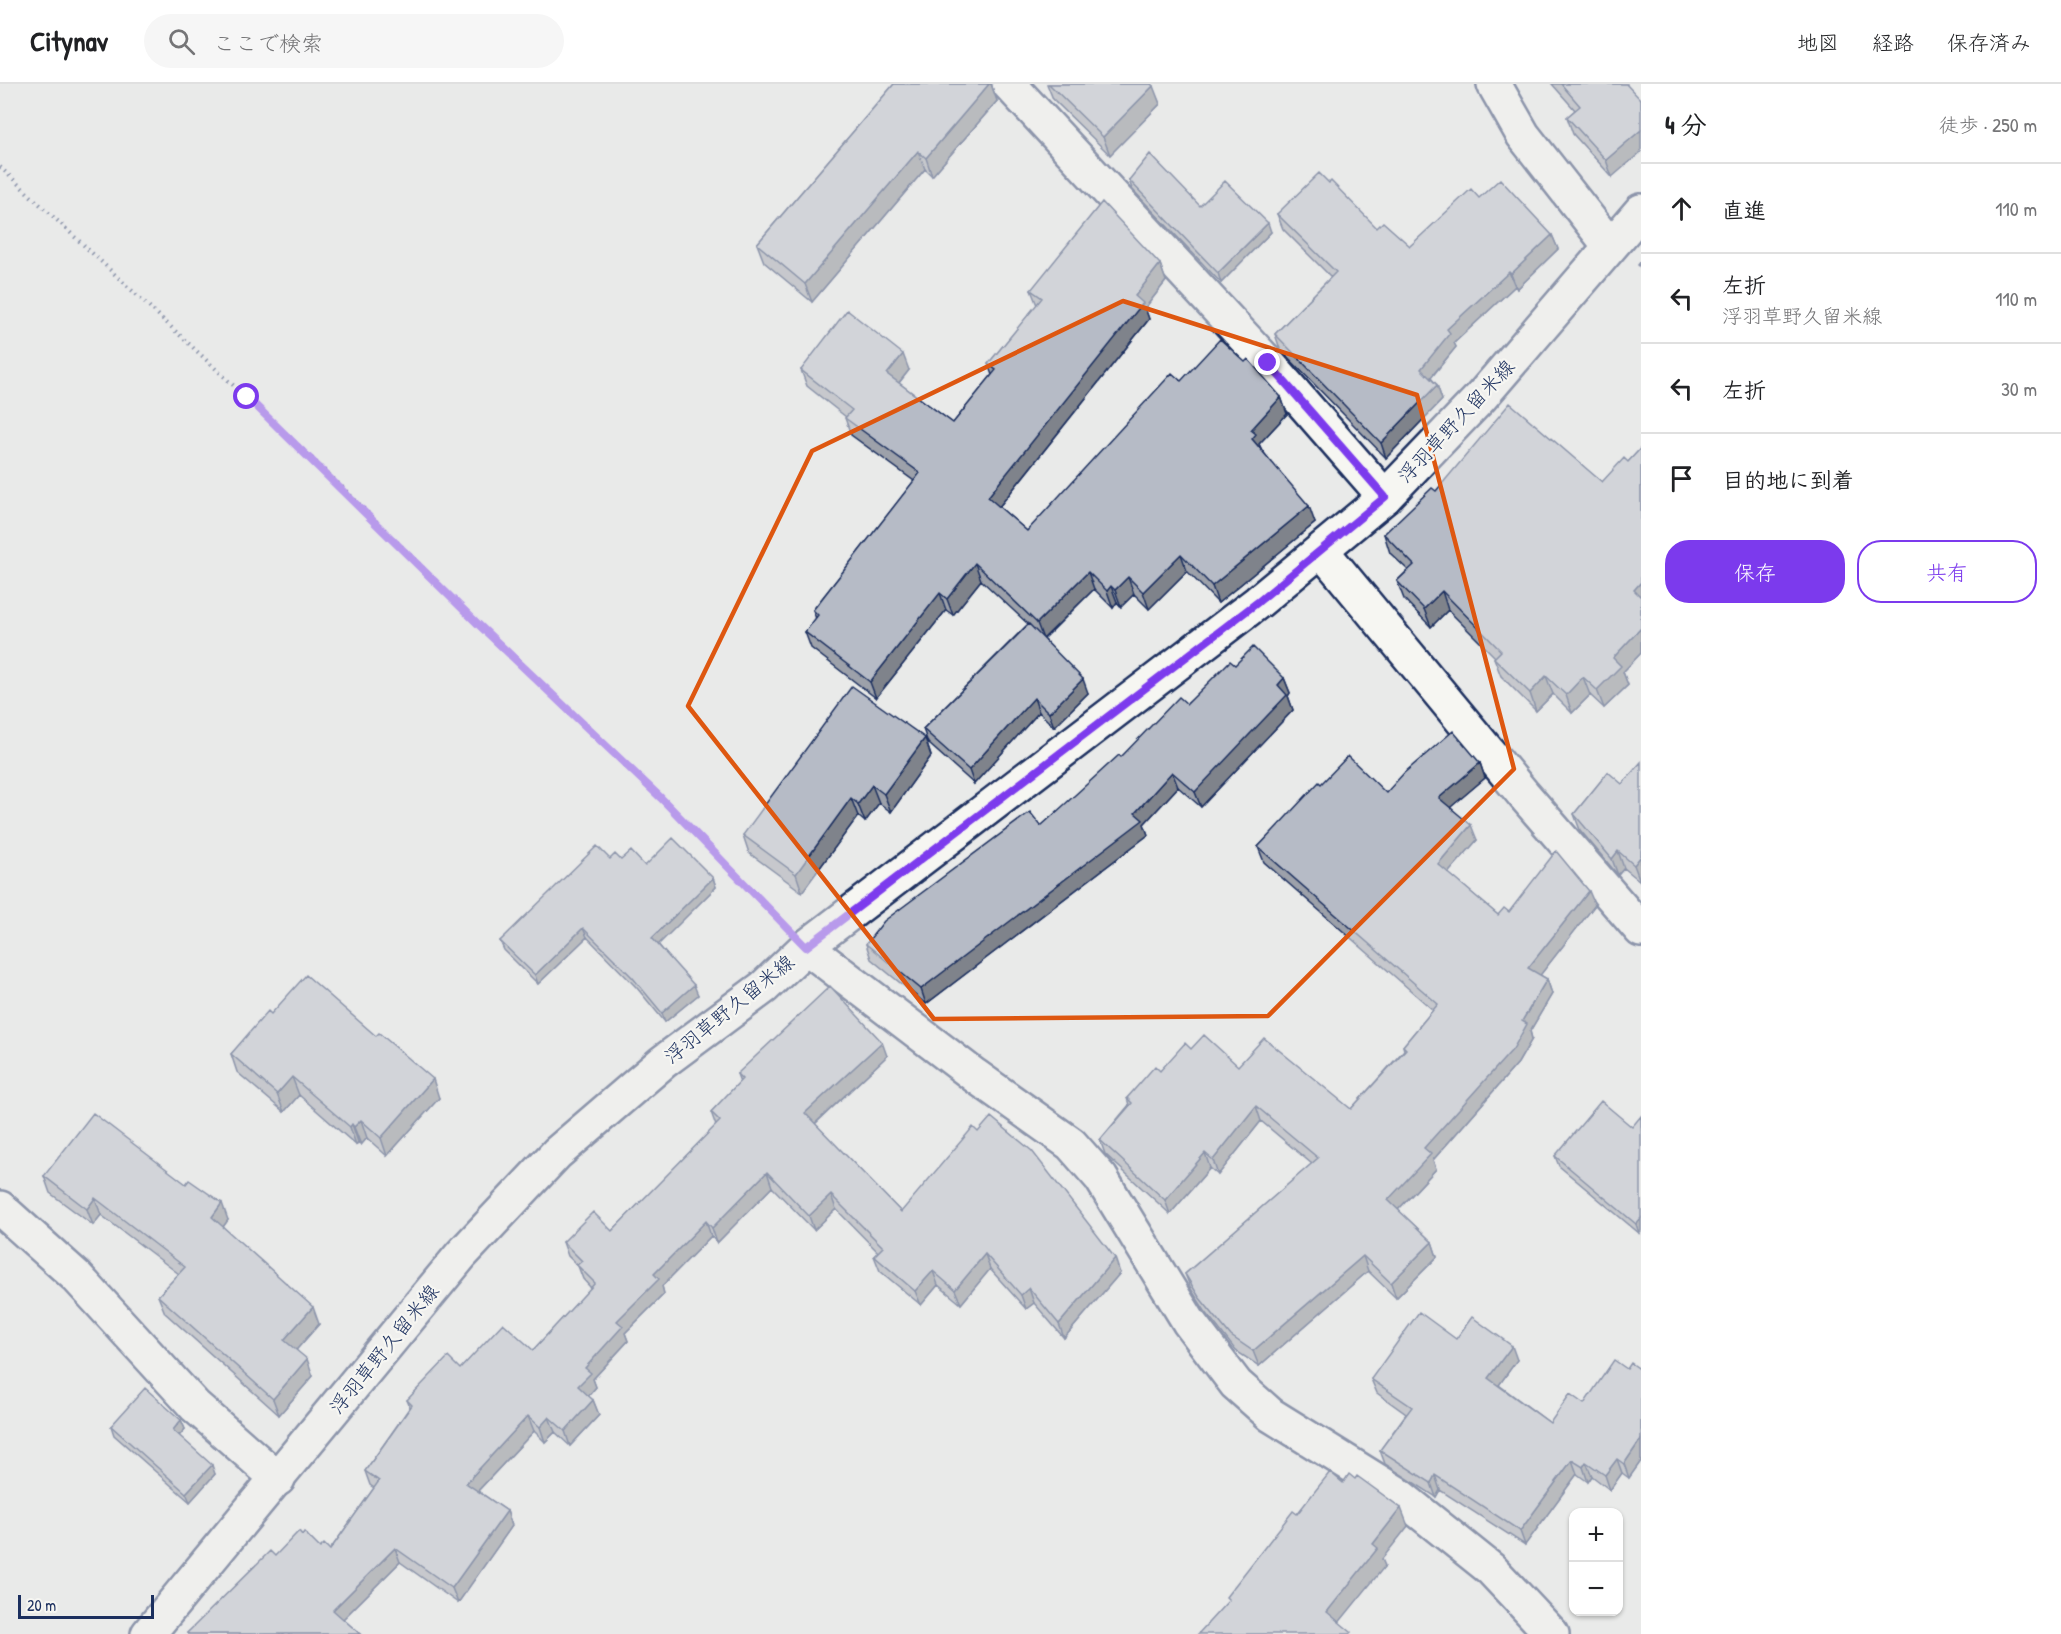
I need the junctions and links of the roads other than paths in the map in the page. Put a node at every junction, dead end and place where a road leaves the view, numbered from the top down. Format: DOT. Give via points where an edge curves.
graph roads {
  1 [pos="1008,84"];
  2 [pos="1494,84"];
  3 [pos="1641,211"];
  4 [pos="1611,246"];
  5 [pos="1385,497"];
  6 [pos="1322,551"];
  7 [pos="1641,930"];
  8 [pos="806,947"];
  9 [pos="0,1208"];
  10 [pos="278,1479"];
  11 [pos="148,1634"];
  12 [pos="1552,1634"];
  1 -- 5 [label="street" via="1268,363"];
  2 -- 4 [label="street" via="1523,135"];
  3 -- 4 [label="street, 浮羽草野久留米線"];
  4 -- 5 [label="street, 浮羽草野久留米線" via="1481,397"];
  5 -- 6 [label="street, 浮羽草野久留米線"];
  6 -- 7 [label="street"];
  6 -- 8 [label="street, 浮羽草野久留米線"];
  8 -- 10 [label="street, 浮羽草野久留米線" via="764,987 663,1062 557,1153 461,1255"];
  8 -- 12 [label="street" via="1071,1144 1101,1178 1189,1322 1236,1384 1271,1415 1395,1492 1491,1569"];
  9 -- 10 [label="street" via="77,1277 195,1407"];
  10 -- 11 [label="street, 浮羽草野久留米線"];
}
